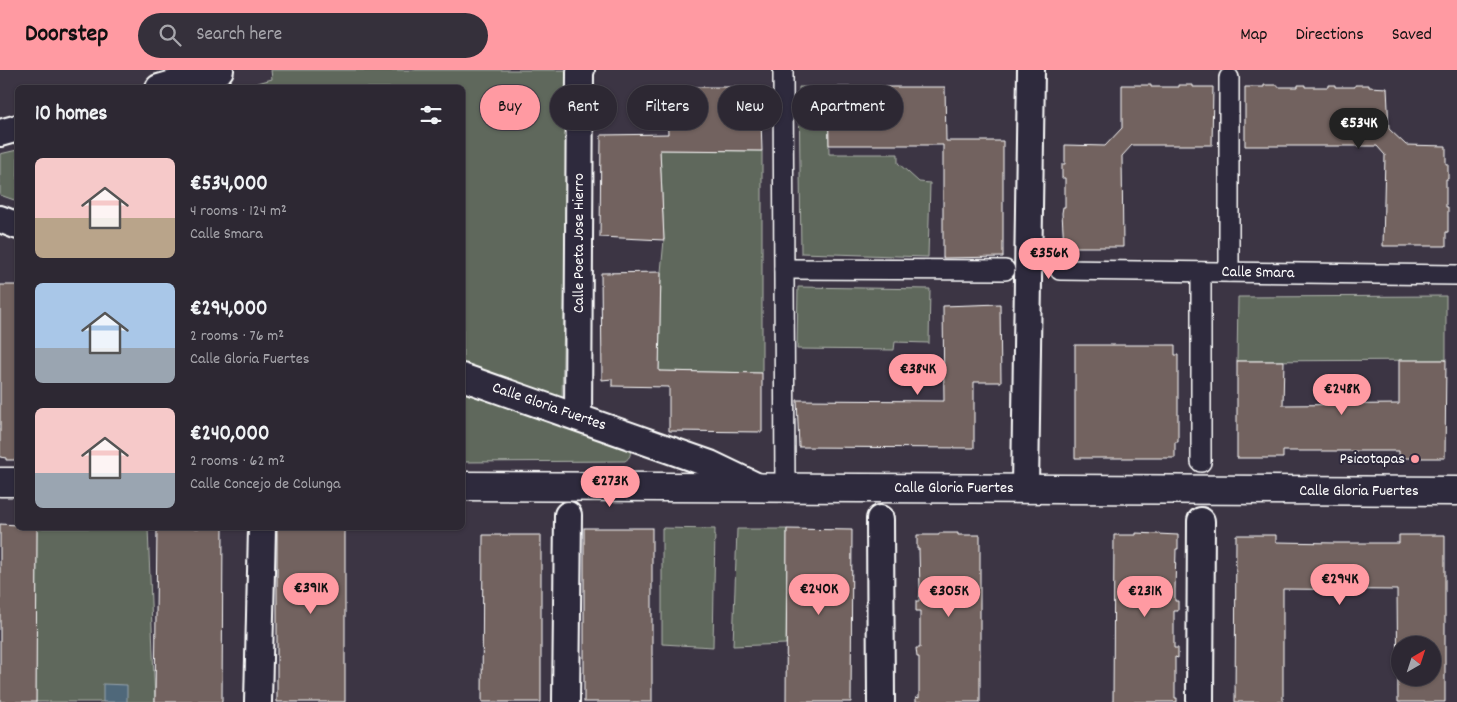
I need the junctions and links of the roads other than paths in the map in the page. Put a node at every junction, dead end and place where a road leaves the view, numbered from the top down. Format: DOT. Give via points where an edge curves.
graph roads {
  1 [pos="220,70"];
  2 [pos="581,70"];
  3 [pos="783,70"];
  4 [pos="1031,70"];
  5 [pos="1230,78"];
  6 [pos="169,85"];
  7 [pos="15,129"];
  8 [pos="0,133"];
  9 [pos="0,220"];
  10 [pos="15,225"];
  11 [pos="784,269"];
  12 [pos="1005,270"];
  13 [pos="1060,270"];
  14 [pos="1201,272"];
  15 [pos="1229,272"];
  16 [pos="1457,275"];
  17 [pos="465,380"];
  18 [pos="578,417"];
  19 [pos="1201,462"];
  20 [pos="0,482"];
  21 [pos="15,482"];
  22 [pos="465,486"];
  23 [pos="758,487"];
  24 [pos="785,487"];
  25 [pos="1025,488"];
  26 [pos="1457,491"];
  27 [pos="568,515"];
  28 [pos="880,518"];
  29 [pos="1201,521"];
  30 [pos="262,530"];
  31 [pos="258,702"];
  32 [pos="566,702"];
  33 [pos="881,702"];
  34 [pos="1200,702"];
  1 -- 6 [label="street"];
  2 -- 18 [label="street, Calle Poeta Jose Hierro"];
  3 -- 11 [label="street"];
  4 -- 25 [label="street"];
  5 -- 15 [label="street"];
  7 -- 8 [label="street"];
  9 -- 10 [label="street"];
  11 -- 12 [label="street"];
  11 -- 24 [label="street"];
  13 -- 14 [label="street, Calle Smara"];
  14 -- 15 [label="street, Calle Smara"];
  14 -- 19 [label="street"];
  15 -- 16 [label="street, Calle Smara"];
  17 -- 18 [label="street, Calle Gloria Fuertes"];
  18 -- 23 [label="street, Calle Gloria Fuertes" via="710,464"];
  20 -- 21 [label="street"];
  22 -- 23 [label="street"];
  23 -- 24 [label="street, Calle Gloria Fuertes"];
  24 -- 25 [label="street, Calle Gloria Fuertes"];
  25 -- 26 [label="street, Calle Gloria Fuertes"];
  27 -- 32 [label="street"];
  28 -- 33 [label="street"];
  29 -- 34 [label="street"];
  30 -- 31 [label="street"];
}
